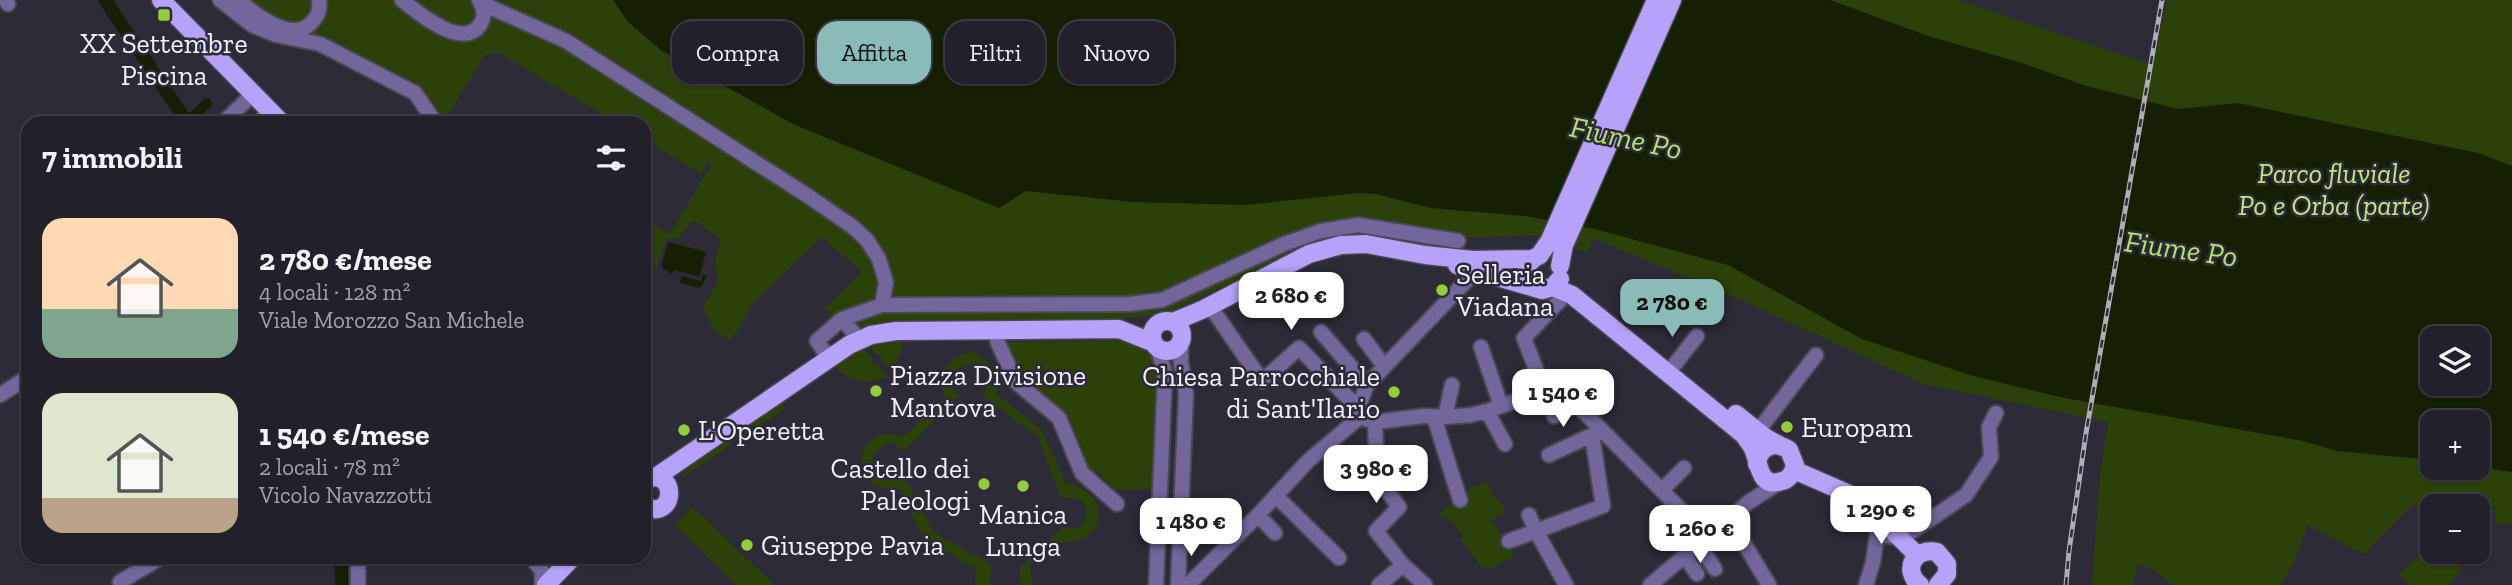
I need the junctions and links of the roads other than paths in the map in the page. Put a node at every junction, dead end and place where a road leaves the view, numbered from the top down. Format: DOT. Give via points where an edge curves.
graph roads {
  1 [pos="161,0"];
  2 [pos="219,0"];
  3 [pos="239,0"];
  4 [pos="319,0"];
  5 [pos="402,0"];
  6 [pos="1656,0"];
  7 [pos="1672,0"];
  8 [pos="480,2"];
  9 [pos="253,94"];
  10 [pos="229,116"];
  11 [pos="268,116"];
  12 [pos="431,116"];
  13 [pos="1458,241"];
  14 [pos="1557,243"];
  15 [pos="1425,255"];
  16 [pos="1536,257"];
  17 [pos="1471,276"];
  18 [pos="1561,280"];
  19 [pos="1531,286"];
  20 [pos="882,305"];
  21 [pos="1207,308"];
  22 [pos="842,320"];
  23 [pos="995,330"];
  24 [pos="853,332"];
  25 [pos="1321,332"];
  26 [pos="1697,336"];
  27 [pos="1364,339"];
  28 [pos="1167,340"];
  29 [pos="1481,347"];
  30 [pos="1816,355"];
  31 [pos="829,358"];
  32 [pos="1675,364"];
  33 [pos="1384,366"];
  34 [pos="21,382"];
  35 [pos="1452,385"];
  36 [pos="1541,385"];
  37 [pos="1367,386"];
  38 [pos="0,395"];
  39 [pos="1576,404"];
  40 [pos="1494,409"];
  41 [pos="1359,413"];
  42 [pos="1996,413"];
  43 [pos="1554,416"];
  44 [pos="1439,417"];
  45 [pos="1375,422"];
  46 [pos="1758,431"];
  47 [pos="1597,433"];
  48 [pos="1505,444"];
  49 [pos="1779,445"];
  50 [pos="1549,455"];
  51 [pos="1684,468"];
  52 [pos="1759,470"];
  53 [pos="1794,470"];
  54 [pos="656,482"];
  55 [pos="1780,482"];
  56 [pos="1662,490"];
  57 [pos="1276,496"];
  58 [pos="1460,500"];
  59 [pos="1749,502"];
  60 [pos="1117,505"];
  61 [pos="651,508"];
  62 [pos="1870,511"];
  63 [pos="1258,515"];
  64 [pos="1529,515"];
  65 [pos="1730,520"];
  66 [pos="1536,531"];
  67 [pos="1275,533"];
  68 [pos="1877,535"];
  69 [pos="1899,537"];
  70 [pos="1702,539"];
  71 [pos="1509,541"];
  72 [pos="1684,555"];
  73 [pos="1917,555"];
  74 [pos="1339,558"];
  75 [pos="150,564"];
  76 [pos="358,564"];
  77 [pos="536,564"];
  78 [pos="566,564"];
  79 [pos="1403,565"];
  80 [pos="1715,569"];
  81 [pos="1697,574"];
  82 [pos="120,582"];
  83 [pos="1941,584"];
  84 [pos="358,585"];
  85 [pos="544,585"];
  86 [pos="1156,585"];
  87 [pos="1178,585"];
  88 [pos="1188,585"];
  89 [pos="1380,585"];
  90 [pos="1425,585"];
  91 [pos="1566,585"];
  92 [pos="1650,585"];
  93 [pos="1769,585"];
  94 [pos="1866,585"];
  95 [pos="1920,585"];
  1 -- 9 [label="main road"];
  2 -- 12 [label="street" via="252,25 320,44 415,93"];
  3 -- 4 [label="street" via="263,19 299,29 311,24 320,10"];
  5 -- 8 [label="street" via="449,32 467,34 483,18"];
  6 -- 14 [label="main road"];
  7 -- 14 [label="main road"];
  8 -- 20 [label="street" via="566,41 831,211 867,240 879,259 886,282"];
  9 -- 10 [label="street"];
  9 -- 11 [label="main road"];
  13 -- 20 [label="street" via="1358,225 1284,244 1162,300 1076,308"];
  14 -- 16 [label="main road"];
  14 -- 18 [label="main road"];
  15 -- 16 [label="main road" via="1473,260"];
  15 -- 19 [label="main road"];
  15 -- 21 [label="main road" via="1341,244 1281,267"];
  16 -- 18 [label="main road" via="1553,258"];
  16 -- 19 [label="main road" via="1526,269"];
  17 -- 33 [label="street"];
  18 -- 19 [label="main road" via="1542,290"];
  18 -- 32 [label="main road"];
  18 -- 36 [label="street" via="1524,338"];
  18 -- 52 [label="main road" via="1744,435"];
  20 -- 22 [label="street"];
  21 -- 28 [label="main road"];
  21 -- 41 [label="street" via="1262,382 1299,348"];
  22 -- 24 [label="street"];
  22 -- 31 [label="street" via="817,341"];
  23 -- 28 [label="main road" via="1127,330"];
  23 -- 31 [label="main road" via="871,335"];
  23 -- 60 [label="street" via="1016,382 1059,418 1082,473"];
  25 -- 37 [label="street"];
  26 -- 32 [label="street"];
  27 -- 33 [label="street"];
  28 -- 86 [label="street"];
  28 -- 87 [label="street" via="1181,362 1186,394"];
  29 -- 40 [label="street"];
  30 -- 46 [label="street"];
  31 -- 54 [label="main road" via="691,452"];
  32 -- 46 [label="main road"];
  33 -- 37 [label="street"];
  34 -- 38 [label="street"];
  35 -- 44 [label="street"];
  36 -- 39 [label="street"];
  36 -- 40 [label="street"];
  37 -- 41 [label="street"];
  39 -- 43 [label="street"];
  39 -- 47 [label="street"];
  40 -- 44 [label="street"];
  40 -- 48 [label="street"];
  41 -- 45 [label="street"];
  41 -- 57 [label="street"];
  42 -- 69 [label="street" via="1989,427 1991,457 1966,495"];
  44 -- 45 [label="street"];
  44 -- 58 [label="street"];
  45 -- 79 [label="street" via="1377,476 1399,507 1376,531"];
  46 -- 49 [label="main road"];
  47 -- 50 [label="street"];
  47 -- 56 [label="street"];
  47 -- 66 [label="street" via="1603,506"];
  49 -- 52 [label="main road" via="1766,447 1758,458"];
  49 -- 53 [label="main road" via="1792,454"];
  51 -- 56 [label="street"];
  52 -- 55 [label="main road"];
  52 -- 59 [label="street"];
  53 -- 55 [label="main road"];
  53 -- 62 [label="main road" via="1849,494"];
  54 -- 61 [label="main road" via="670,496 659,509"];
  55 -- 59 [label="street"];
  56 -- 70 [label="street"];
  57 -- 63 [label="street"];
  57 -- 74 [label="street"];
  59 -- 65 [label="street"];
  62 -- 68 [label="street"];
  62 -- 69 [label="main road"];
  63 -- 67 [label="street"];
  63 -- 88 [label="street"];
  64 -- 66 [label="street"];
  65 -- 70 [label="street"];
  65 -- 93 [label="street"];
  66 -- 71 [label="street"];
  66 -- 91 [label="street"];
  68 -- 69 [label="street"];
  68 -- 94 [label="street"];
  69 -- 73 [label="main road"];
  70 -- 72 [label="street"];
  70 -- 80 [label="street"];
  72 -- 81 [label="street"];
  72 -- 92 [label="street"];
  73 -- 83 [label="main road" via="1926,551 1941,555 1947,569"];
  73 -- 95 [label="main road" via="1910,569"];
  75 -- 82 [label="street"];
  76 -- 84 [label="street"];
  77 -- 85 [label="street"];
  78 -- 85 [label="main road"];
  79 -- 89 [label="street"];
  79 -- 90 [label="street"];
}
